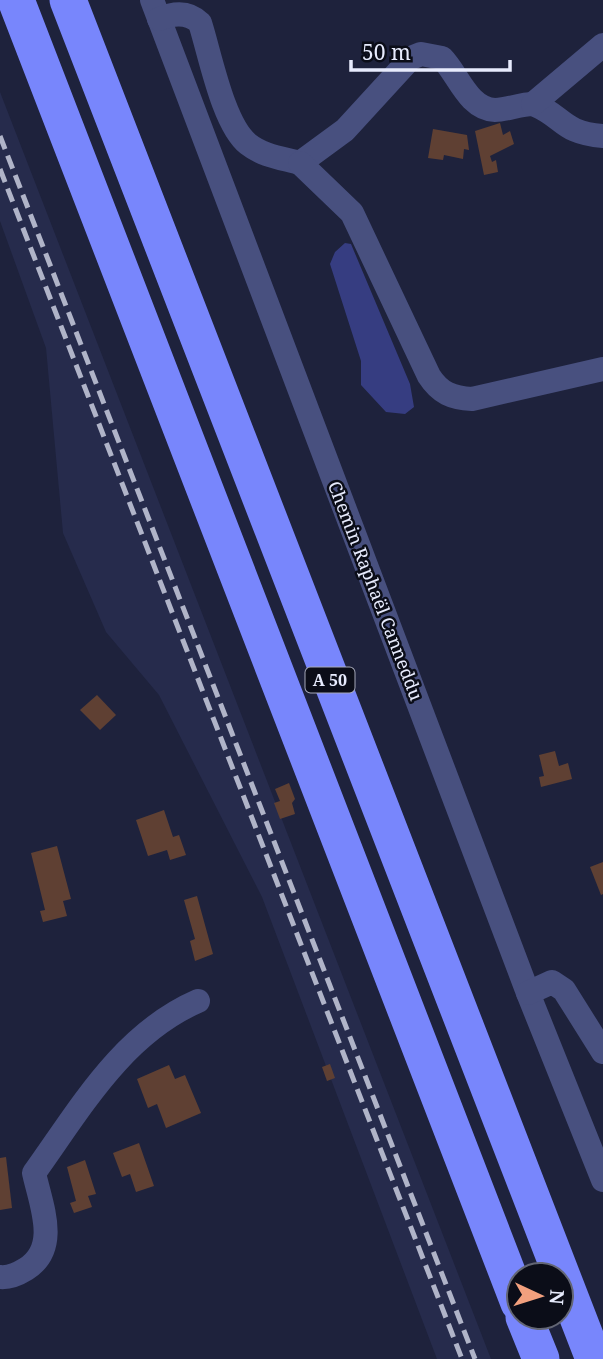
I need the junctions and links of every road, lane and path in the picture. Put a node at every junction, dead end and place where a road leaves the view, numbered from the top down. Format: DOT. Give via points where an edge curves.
graph roads {
  1 [pos="16,0"];
  2 [pos="68,0"];
  3 [pos="156,10"];
  4 [pos="603,46"];
  5 [pos="533,104"];
  6 [pos="603,136"];
  7 [pos="300,163"];
  8 [pos="603,369"];
  9 [pos="528,993"];
  10 [pos="198,1001"];
  11 [pos="603,1052"];
  12 [pos="603,1180"];
  13 [pos="505,1267"];
  14 [pos="0,1277"];
  15 [pos="530,1331"];
  16 [pos="541,1359"];
  17 [pos="594,1359"];
  1 -- 13 [label="highway, A 50"];
  2 -- 17 [label="highway, A 50"];
  3 -- 7 [label="street" via="193,16 200,23 237,130 246,143 262,153"];
  3 -- 9 [label="street, Chemin Raphaël Canneddu"];
  4 -- 5 [label="street"];
  5 -- 6 [label="street" via="580,134"];
  5 -- 7 [label="street" via="484,108 474,102 442,58 421,54 411,58 345,130"];
  7 -- 8 [label="street" via="352,214 429,376 443,392 472,398"];
  9 -- 11 [label="street" via="552,982 564,990"];
  9 -- 12 [label="street, Chemin Raphaël Canneddu"];
  10 -- 14 [label="street" via="140,1037 99,1083 34,1173 46,1227 44,1249 29,1268"];
  15 -- 16 [label="highway"];
}
